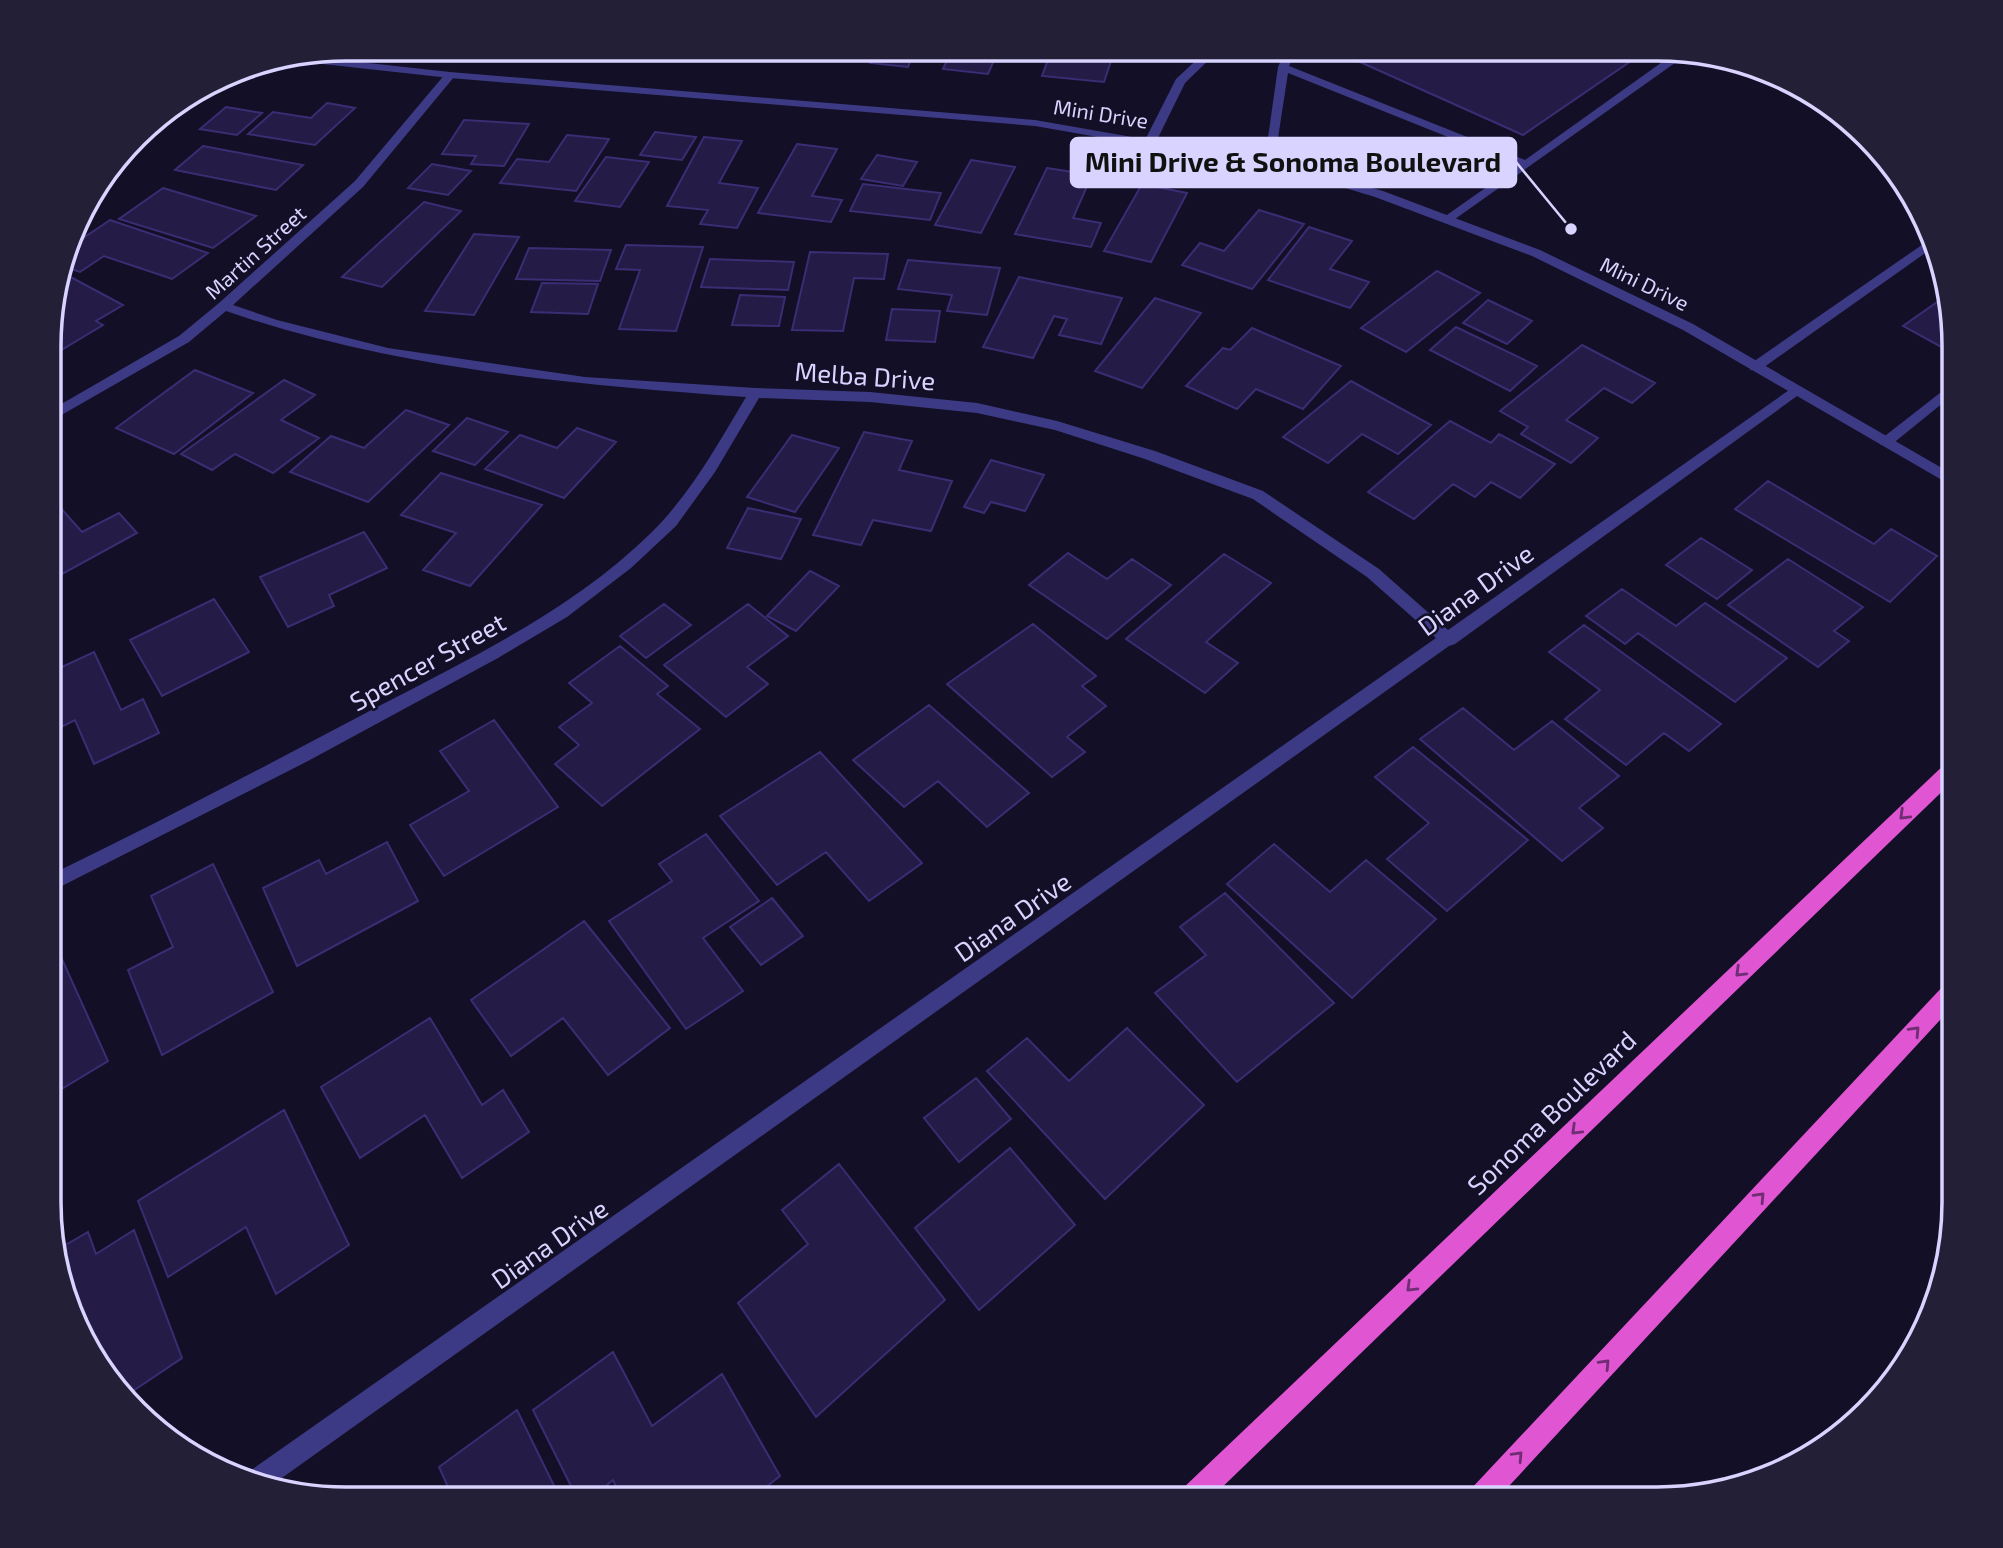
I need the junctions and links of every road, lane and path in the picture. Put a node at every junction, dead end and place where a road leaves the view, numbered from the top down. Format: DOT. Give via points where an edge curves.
graph roads {
  1 [pos="1201,61"];
  2 [pos="1286,61"];
  3 [pos="330,62"];
  4 [pos="1670,62"];
  5 [pos="1283,66"];
  6 [pos="450,75"];
  7 [pos="1150,142"];
  8 [pos="1268,164"];
  9 [pos="1526,164"];
  10 [pos="1448,220"];
  11 [pos="1924,247"];
  12 [pos="225,306"];
  13 [pos="1755,367"];
  14 [pos="1797,391"];
  15 [pos="755,393"];
  16 [pos="1942,397"];
  17 [pos="61,410"];
  18 [pos="1886,442"];
  19 [pos="1942,475"];
  20 [pos="1449,640"];
  21 [pos="1942,779"];
  22 [pos="61,879"];
  23 [pos="1942,1003"];
  24 [pos="266,1475"];
  25 [pos="1203,1487"];
  26 [pos="1490,1487"];
  1 -- 7 [label="street" via="1180,81"];
  2 -- 5 [label="street"];
  3 -- 6 [label="street, Mini Drive"];
  4 -- 9 [label="street"];
  5 -- 8 [label="street"];
  5 -- 9 [label="street"];
  6 -- 7 [label="street, Mini Drive" via="1035,123"];
  6 -- 12 [label="street, Martin Street" via="359,184"];
  7 -- 8 [label="street, Mini Drive"];
  8 -- 10 [label="street, Mini Drive" via="1379,194"];
  9 -- 10 [label="street"];
  10 -- 13 [label="street, Mini Drive" via="1559,265 1688,327"];
  11 -- 13 [label="street"];
  12 -- 15 [label="street, Melba Drive" via="388,352 585,381"];
  12 -- 17 [label="street, Martin Street" via="184,339"];
  13 -- 14 [label="street, Mini Drive"];
  14 -- 18 [label="street, Mini Drive"];
  14 -- 20 [label="street, Diana Drive"];
  15 -- 20 [label="street, Melba Drive" via="870,397 977,408 1150,454 1258,495 1373,573"];
  15 -- 22 [label="street, Spencer Street" via="708,472 657,536 578,603 503,649"];
  16 -- 18 [label="street"];
  18 -- 19 [label="street, Mini Drive"];
  20 -- 24 [label="street, Diana Drive"];
  21 -- 25 [label="highway, Sonoma Boulevard, one-way"];
  26 -- 23 [label="highway, one-way"];
}
